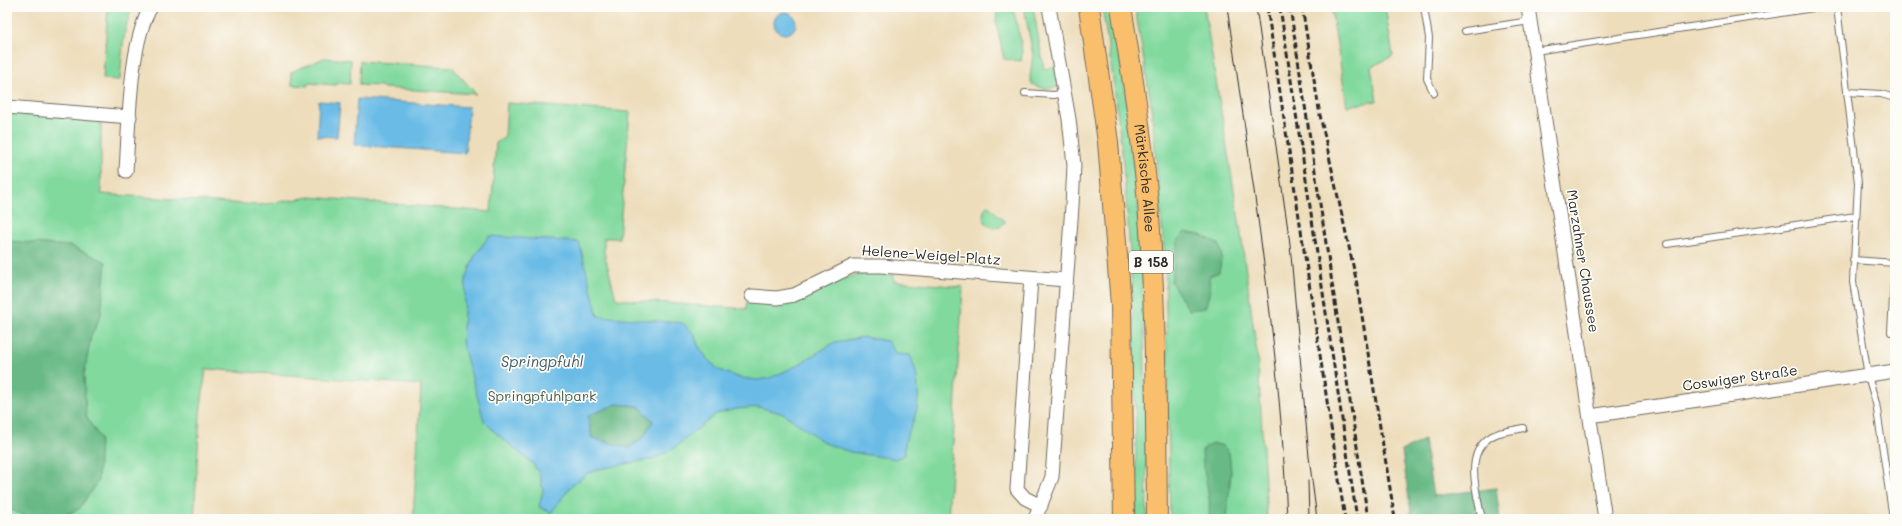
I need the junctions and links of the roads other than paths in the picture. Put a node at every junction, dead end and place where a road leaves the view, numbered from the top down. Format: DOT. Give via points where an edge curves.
graph roads {
  1 [pos="151,7"];
  2 [pos="1049,7"];
  3 [pos="1089,7"];
  4 [pos="1424,7"];
  5 [pos="1528,7"];
  6 [pos="1820,7"];
  7 [pos="1837,7"];
  8 [pos="1121,8"];
  9 [pos="1530,21"];
  10 [pos="1465,31"];
  11 [pos="1535,51"];
  12 [pos="1847,92"];
  13 [pos="1025,93"];
  14 [pos="1064,93"];
  15 [pos="1434,93"];
  16 [pos="1895,98"];
  17 [pos="7,107"];
  18 [pos="130,117"];
  19 [pos="126,171"];
  20 [pos="1856,216"];
  21 [pos="1667,244"];
  22 [pos="1853,260"];
  23 [pos="1895,263"];
  24 [pos="1031,278"];
  25 [pos="1066,280"];
  26 [pos="752,296"];
  27 [pos="1891,332"];
  28 [pos="1895,371"];
  29 [pos="1868,376"];
  30 [pos="1590,416"];
  31 [pos="1523,428"];
  32 [pos="1041,506"];
  33 [pos="1035,519"];
  34 [pos="1124,519"];
  35 [pos="1157,519"];
  36 [pos="1482,519"];
  37 [pos="1605,519"];
  38 [pos="1893,519"];
  1 -- 18 [label="street" via="138,41"];
  2 -- 14 [label="street"];
  3 -- 34 [label="main road, B 158" via="1108,142 1121,306"];
  4 -- 15 [label="lane" via="1429,38 1427,79"];
  5 -- 9 [label="street, Marzahner Chaussee"];
  6 -- 11 [label="lane"];
  7 -- 12 [label="lane"];
  8 -- 35 [label="main road, Märkische Allee / B 158" via="1135,85 1148,201 1154,304"];
  9 -- 10 [label="lane"];
  9 -- 11 [label="street, Marzahner Chaussee"];
  11 -- 30 [label="street, Marzahner Chaussee"];
  12 -- 16 [label="lane" via="1881,94"];
  12 -- 20 [label="lane" via="1858,183"];
  13 -- 14 [label="lane"];
  14 -- 25 [label="street" via="1074,165"];
  17 -- 18 [label="street"];
  18 -- 19 [label="street"];
  20 -- 21 [label="lane"];
  20 -- 22 [label="lane"];
  22 -- 23 [label="lane"];
  22 -- 29 [label="lane" via="1853,282"];
  23 -- 27 [label="lane"];
  24 -- 25 [label="street, Helene-Weigel-Platz"];
  24 -- 26 [label="street, Helene-Weigel-Platz" via="853,266 794,295 777,298"];
  24 -- 32 [label="street" via="1017,489 1025,498"];
  25 -- 32 [label="street" via="1052,477"];
  28 -- 29 [label="street, Coswiger Straße"];
  29 -- 30 [label="street, Coswiger Straße"];
  29 -- 38 [label="lane" via="1876,403"];
  30 -- 37 [label="street, Marzahner Chaussee"];
  31 -- 36 [label="lane" via="1498,434 1484,441 1475,456 1473,475"];
  32 -- 33 [label="street"];
}
